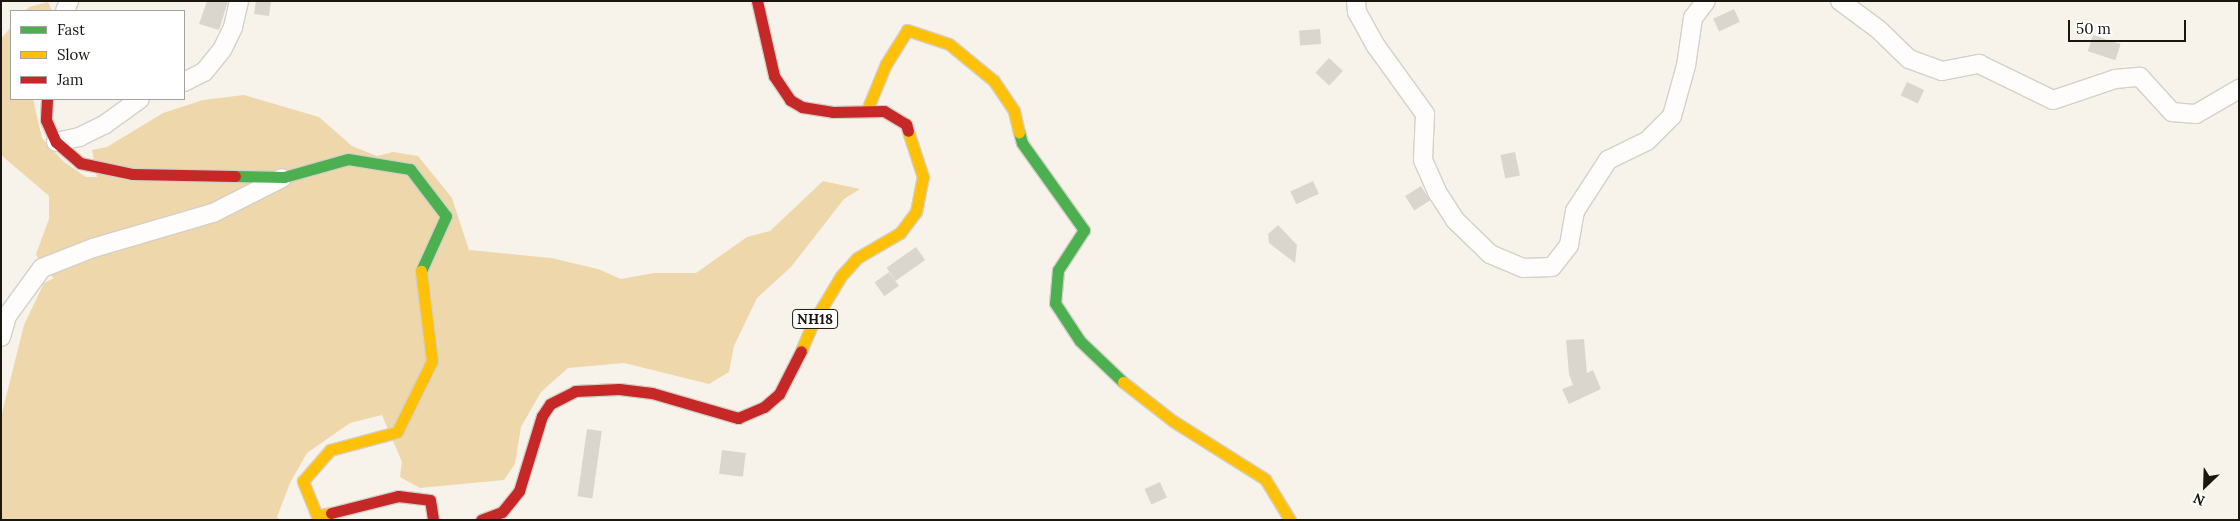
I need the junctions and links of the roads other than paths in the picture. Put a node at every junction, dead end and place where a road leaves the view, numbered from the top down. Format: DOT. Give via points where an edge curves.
graph roads {
  1 [pos="239,1"];
  2 [pos="757,1"];
  3 [pos="1356,1"];
  4 [pos="1706,1"];
  5 [pos="1840,1"];
  6 [pos="185,82"];
  7 [pos="2239,89"];
  8 [pos="47,100"];
  9 [pos="139,100"];
  10 [pos="867,110"];
  11 [pos="56,142"];
  12 [pos="284,177"];
  13 [pos="1,337"];
  14 [pos="433,520"];
  15 [pos="481,520"];
  16 [pos="1290,520"];
  1 -- 6 [label="street" via="233,26 222,50 204,72"];
  2 -- 10 [label="street, NH18" via="774,76 790,100 802,107 833,112"];
  3 -- 4 [label="street" via="1357,12 1376,46 1425,114 1423,160 1437,192 1455,220 1490,254 1524,268 1552,267 1569,245 1575,211 1608,160 1648,141 1672,116 1683,80 1693,18"];
  5 -- 7 [label="street" via="1878,29 1909,59 1942,71 1979,64 2053,100 2115,79 2140,77 2172,112 2196,114"];
  8 -- 11 [label="street" via="46,120"];
  9 -- 11 [label="street" via="104,125 79,137"];
  10 -- 15 [label="street, NH18" via="884,111 906,124 923,177 916,212 900,233 857,258 841,276 814,321 791,376 779,394 764,407 738,418 652,393 619,389 575,391 559,398 542,416 519,491 502,512"];
  10 -- 16 [label="street" via="886,64 908,30 949,44 994,81 1014,111 1022,143 1084,230 1058,270 1055,303 1080,341 1128,387 1172,421 1265,479"];
  11 -- 12 [label="street" via="80,163 132,174"];
  12 -- 13 [label="street" via="214,213 93,248 42,268 7,316"];
  12 -- 14 [label="street" via="348,159 410,169 446,216 419,275 432,361 396,432 330,450 303,481 317,516 398,496 430,500"];
}
